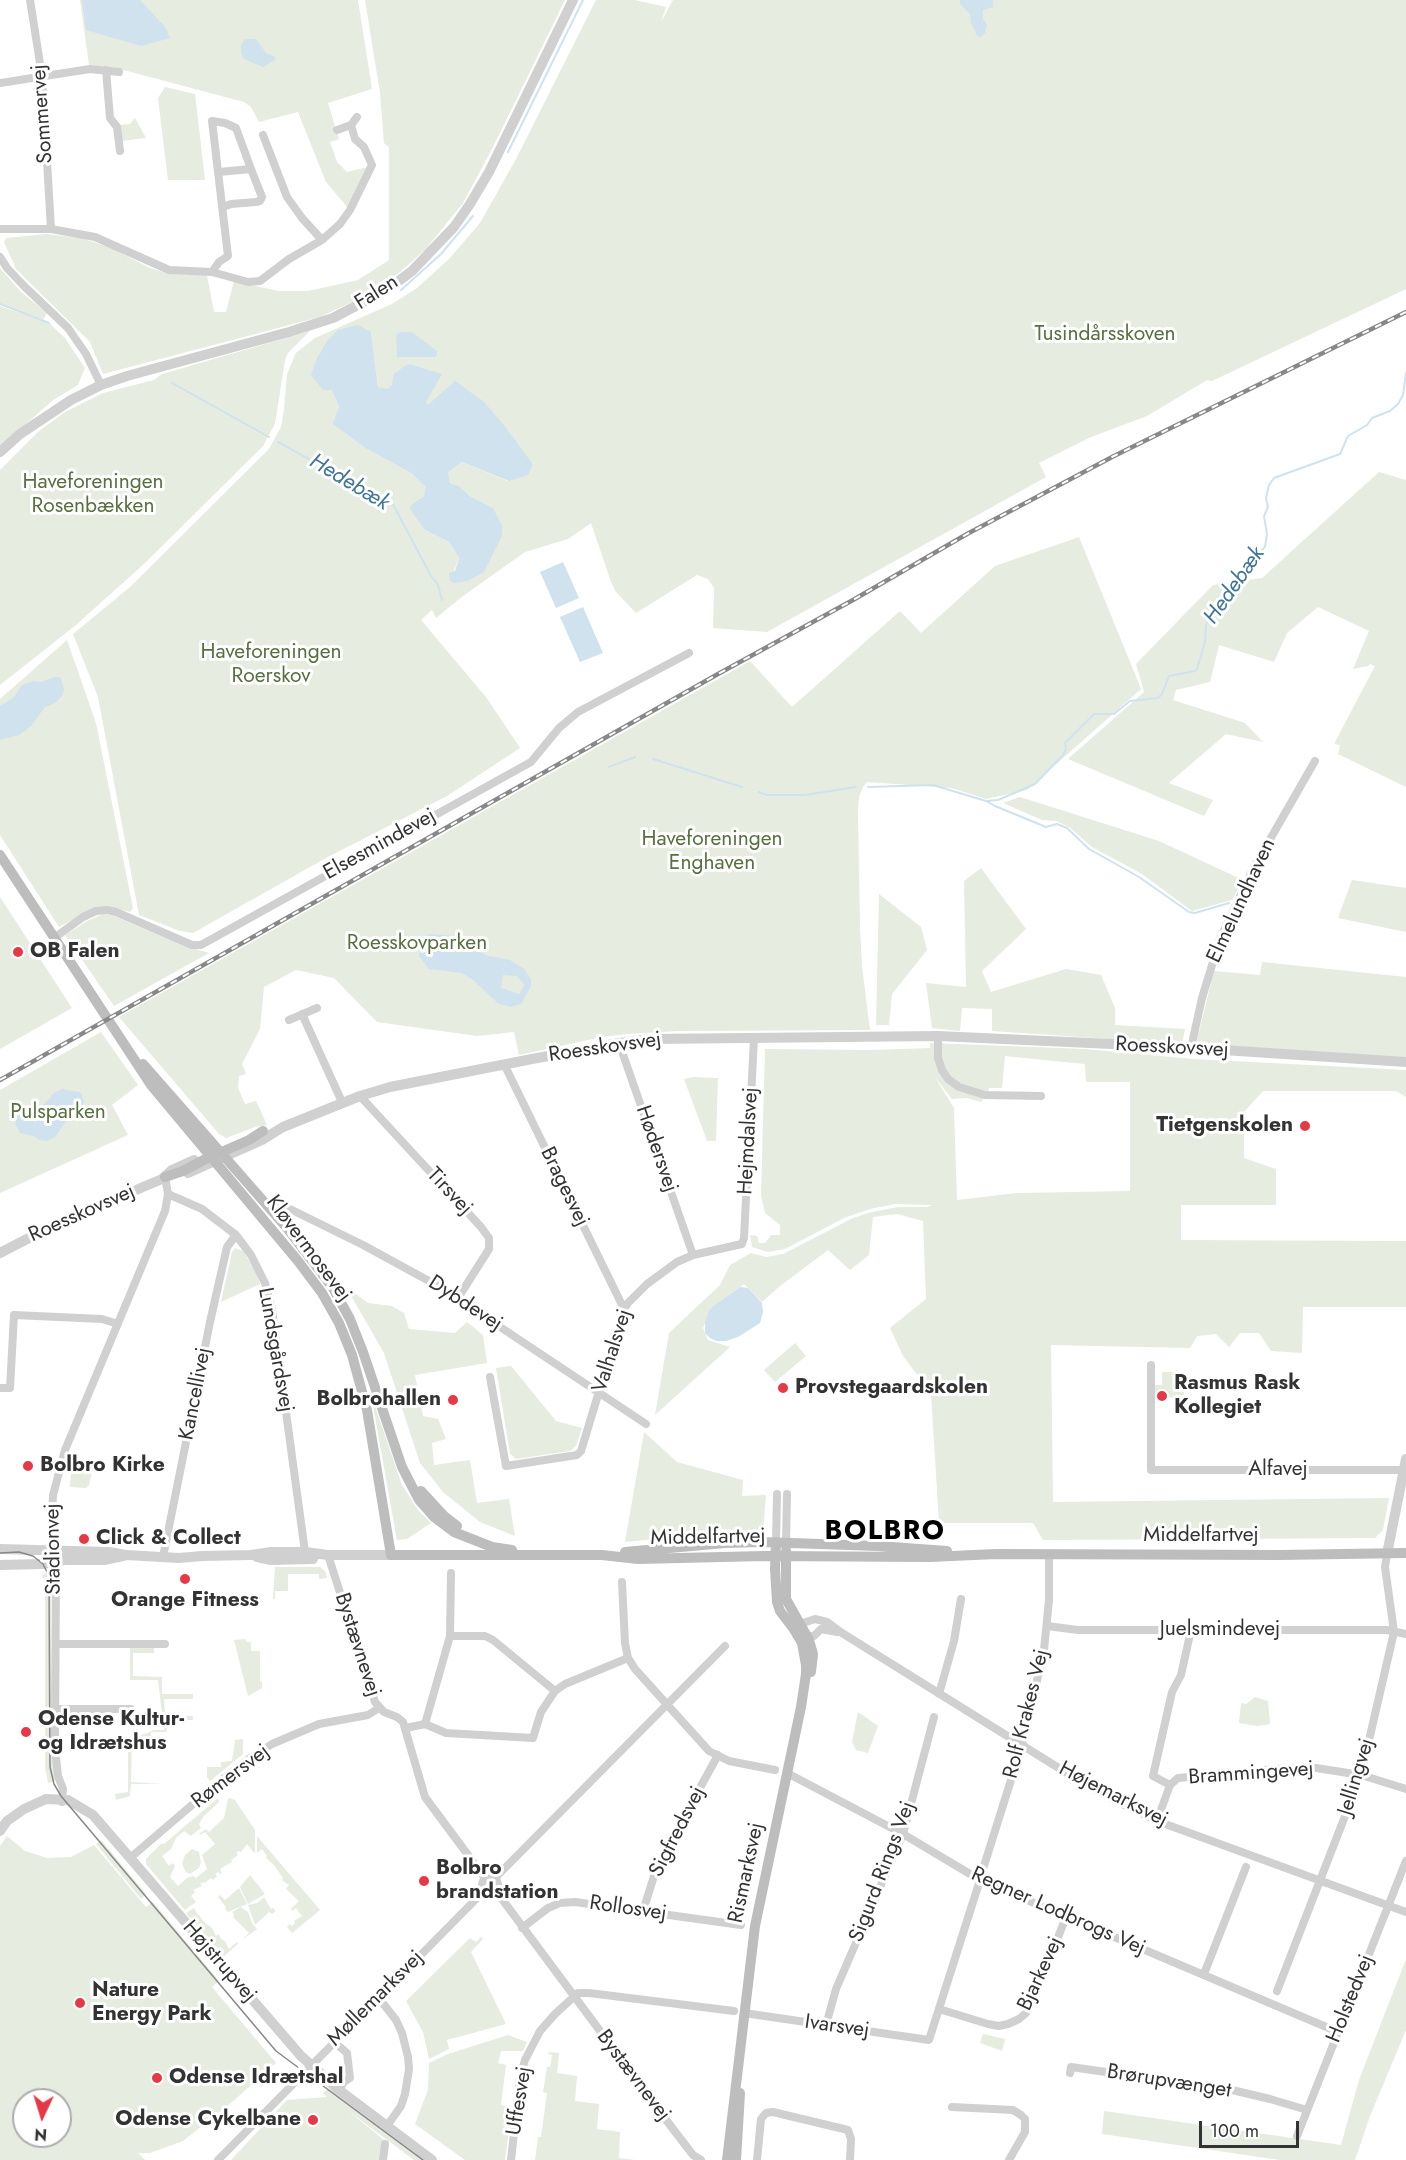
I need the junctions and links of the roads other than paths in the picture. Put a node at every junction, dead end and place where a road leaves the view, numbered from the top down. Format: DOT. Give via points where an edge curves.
graph roads {
  1 [pos="30,0"];
  2 [pos="573,0"];
  3 [pos="105,70"];
  4 [pos="119,72"];
  5 [pos="42,76"];
  6 [pos="0,83"];
  7 [pos="357,117"];
  8 [pos="351,125"];
  9 [pos="337,130"];
  10 [pos="263,135"];
  11 [pos="120,151"];
  12 [pos="251,169"];
  13 [pos="219,172"];
  14 [pos="223,207"];
  15 [pos="0,229"];
  16 [pos="51,229"];
  17 [pos="322,240"];
  18 [pos="0,256"];
  19 [pos="212,272"];
  20 [pos="101,385"];
  21 [pos="44,418"];
  22 [pos="0,452"];
  23 [pos="0,459"];
  24 [pos="689,653"];
  25 [pos="1315,761"];
  26 [pos="0,855"];
  27 [pos="54,938"];
  28 [pos="317,1008"];
  29 [pos="302,1014"];
  30 [pos="289,1020"];
  31 [pos="938,1036"];
  32 [pos="754,1038"];
  33 [pos="120,1039"];
  34 [pos="619,1043"];
  35 [pos="1191,1048"];
  36 [pos="1406,1062"];
  37 [pos="504,1065"];
  38 [pos="360,1096"];
  39 [pos="1041,1096"];
  40 [pos="342,1102"];
  41 [pos="283,1127"];
  42 [pos="216,1155"];
  43 [pos="165,1177"];
  44 [pos="168,1194"];
  45 [pos="276,1198"];
  46 [pos="236,1235"];
  47 [pos="742,1244"];
  48 [pos="0,1253"];
  49 [pos="693,1255"];
  50 [pos="458,1298"];
  51 [pos="624,1309"];
  52 [pos="118,1324"];
  53 [pos="1151,1365"];
  54 [pos="490,1377"];
  55 [pos="0,1388"];
  56 [pos="599,1394"];
  57 [pos="646,1424"];
  58 [pos="1405,1464"];
  59 [pos="777,1494"];
  60 [pos="787,1494"];
  61 [pos="0,1549"];
  62 [pos="51,1550"];
  63 [pos="780,1551"];
  64 [pos="305,1552"];
  65 [pos="1406,1553"];
  66 [pos="996,1554"];
  67 [pos="1387,1554"];
  68 [pos="126,1555"];
  69 [pos="251,1555"];
  70 [pos="328,1555"];
  71 [pos="564,1555"];
  72 [pos="602,1555"];
  73 [pos="1049,1555"];
  74 [pos="161,1556"];
  75 [pos="391,1556"];
  76 [pos="638,1558"];
  77 [pos="54,1562"];
  78 [pos="0,1565"];
  79 [pos="451,1573"];
  80 [pos="622,1581"];
  81 [pos="961,1599"];
  82 [pos="1047,1626"];
  83 [pos="1191,1630"];
  84 [pos="800,1631"];
  85 [pos="1394,1632"];
  86 [pos="842,1633"];
  87 [pos="1406,1634"];
  88 [pos="450,1636"];
  89 [pos="56,1644"];
  90 [pos="165,1644"];
  91 [pos="725,1646"];
  92 [pos="628,1658"];
  93 [pos="555,1691"];
  94 [pos="939,1694"];
  95 [pos="667,1706"];
  96 [pos="379,1708"];
  97 [pos="55,1709"];
  98 [pos="131,1709"];
  99 [pos="934,1716"];
  100 [pos="425,1724"];
  101 [pos="406,1728"];
  102 [pos="1022,1745"];
  103 [pos="718,1755"];
  104 [pos="775,1770"];
  105 [pos="787,1773"];
  106 [pos="1361,1775"];
  107 [pos="1170,1785"];
  108 [pos="1406,1790"];
  109 [pos="63,1802"];
  110 [pos="4,1818"];
  111 [pos="1157,1821"];
  112 [pos="0,1831"];
  113 [pos="903,1834"];
  114 [pos="130,1858"];
  115 [pos="1406,1861"];
  116 [pos="1246,1867"];
  117 [pos="983,1869"];
  118 [pos="484,1878"];
  119 [pos="495,1878"];
  120 [pos="980,1880"];
  121 [pos="1320,1880"];
  122 [pos="484,1891"];
  123 [pos="496,1891"];
  124 [pos="1389,1905"];
  125 [pos="643,1911"];
  126 [pos="1406,1912"];
  127 [pos="1066,1917"];
  128 [pos="741,1925"];
  129 [pos="522,1928"];
  130 [pos="1204,1974"];
  131 [pos="1277,1991"];
  132 [pos="378,1997"];
  133 [pos="574,1997"];
  134 [pos="939,2009"];
  135 [pos="739,2012"];
  136 [pos="826,2025"];
  137 [pos="1338,2032"];
  138 [pos="333,2041"];
  139 [pos="741,2048"];
  140 [pos="310,2066"];
  141 [pos="1070,2073"];
  142 [pos="339,2090"];
  143 [pos="952,2107"];
  144 [pos="1307,2110"];
  145 [pos="387,2126"];
  146 [pos="1297,2136"];
  147 [pos="385,2144"];
  148 [pos="696,2158"];
  149 [pos="218,2160"];
  150 [pos="383,2160"];
  151 [pos="432,2160"];
  152 [pos="511,2160"];
  153 [pos="729,2160"];
  154 [pos="736,2160"];
  155 [pos="757,2160"];
  156 [pos="850,2160"];
  157 [pos="1009,2160"];
  1 -- 5 [label="street, Sommervej"];
  2 -- 20 [label="street, Falen" via="470,204 454,227 412,270 333,318"];
  3 -- 4 [label="street"];
  3 -- 5 [label="street"];
  3 -- 11 [label="street" via="110,118 117,128"];
  5 -- 6 [label="street"];
  5 -- 16 [label="street, Sommervej"];
  7 -- 8 [label="street"];
  8 -- 9 [label="street"];
  8 -- 17 [label="street" via="372,165 350,210"];
  10 -- 17 [label="street" via="287,197"];
  12 -- 13 [label="street"];
  12 -- 13 [label="street" via="236,128 212,121"];
  12 -- 14 [label="street" via="262,197 260,201"];
  13 -- 14 [label="street"];
  14 -- 19 [label="street" via="228,256"];
  15 -- 16 [label="street"];
  16 -- 19 [label="street" via="95,237 170,270"];
  17 -- 19 [label="street" via="260,281 248,282"];
  18 -- 20 [label="street" via="7,268 68,328"];
  20 -- 21 [label="street, Falen"];
  21 -- 22 [label="street, Falen"];
  21 -- 23 [label="street, Falen"];
  24 -- 27 [label="street, Elsesmindevej" via="578,712 531,762 201,945 192,945 107,910 96,911"];
  25 -- 35 [label="street, Elmelundhaven" via="1253,869 1220,939"];
  26 -- 27 [label="main road, Kløvermosevej"];
  27 -- 33 [label="main road, Kløvermosevej"];
  28 -- 29 [label="street"];
  29 -- 30 [label="street"];
  29 -- 40 [label="street"];
  31 -- 32 [label="street, Roesskovsvej"];
  31 -- 35 [label="street, Roesskovsvej"];
  31 -- 39 [label="street" via="942,1070 959,1087 985,1095"];
  32 -- 34 [label="street, Roesskovsvej"];
  32 -- 47 [label="street, Hejmdalsvej"];
  33 -- 42 [label="main road, Kløvermosevej"];
  33 -- 42 [label="main road, Kløvermosevej" via="166,1106 184,1118"];
  34 -- 37 [label="street, Roesskovsvej"];
  34 -- 49 [label="street, Hødersvej"];
  35 -- 36 [label="street, Roesskovsvej"];
  37 -- 38 [label="street, Roesskovsvej"];
  37 -- 51 [label="street, Bragesvej"];
  38 -- 40 [label="street, Roesskovsvej"];
  38 -- 50 [label="street, Tirsvej" via="489,1238 489,1249"];
  40 -- 41 [label="street, Roesskovsvej"];
  41 -- 42 [label="street, Roesskovsvej" via="262,1140"];
  41 -- 42 [label="street, Roesskovsvej" via="263,1131"];
  42 -- 43 [label="street, Roesskovsvej" via="183,1175"];
  42 -- 71 [label="main road, Kløvermosevej" via="271,1209 333,1288 363,1352 408,1482 419,1500 454,1532 477,1542 509,1550"];
  42 -- 75 [label="main road, Kløvermosevej" via="322,1293 339,1323 367,1410"];
  43 -- 44 [label="street, Stadionvej"];
  43 -- 48 [label="street, Roesskovsvej"];
  44 -- 46 [label="street, Lundsgårdsvej" via="202,1209"];
  44 -- 52 [label="street, Stadionvej" via="165,1211"];
  45 -- 50 [label="street, Dybdevej" via="286,1207 406,1267"];
  46 -- 64 [label="street, Lundsgårdsvej" via="266,1283 272,1309"];
  46 -- 74 [label="street, Kancellivej" via="227,1247"];
  47 -- 49 [label="street, Valhalsvej"];
  49 -- 51 [label="street, Valhalsvej" via="647,1284"];
  50 -- 56 [label="street, Dybdevej"];
  51 -- 56 [label="street, Valhalsvej"];
  52 -- 55 [label="street" via="102,1319 14,1315 10,1388"];
  52 -- 62 [label="street, Stadionvej" via="58,1469 52,1500"];
  53 -- 58 [label="street, Alfavej" via="1151,1470"];
  54 -- 56 [label="street, Valhalsvej" via="506,1466 577,1455"];
  56 -- 57 [label="street, Dybdevej"];
  58 -- 67 [label="street"];
  59 -- 63 [label="street, Middelfartvej"];
  60 -- 63 [label="street, Middelfartvej"];
  61 -- 62 [label="street, Middelfartvej"];
  62 -- 68 [label="street, Middelfartvej"];
  62 -- 77 [label="street, Stadionvej"];
  63 -- 66 [label="main road, Middelfartvej" via="930,1557"];
  63 -- 66 [label="main road, Middelfartvej" via="878,1545"];
  63 -- 72 [label="main road, Middelfartvej" via="725,1543"];
  63 -- 76 [label="main road, Middelfartvej"];
  63 -- 76 [label="main road" via="654,1563"];
  63 -- 84 [label="main road, Rismarksvej" via="786,1599"];
  64 -- 69 [label="street, Middelfartvej"];
  64 -- 70 [label="street, Middelfartvej"];
  65 -- 67 [label="main road, Middelfartvej"];
  66 -- 73 [label="main road, Middelfartvej"];
  67 -- 73 [label="main road, Middelfartvej"];
  67 -- 85 [label="street, Jellingvej" via="1385,1568"];
  68 -- 74 [label="street, Middelfartvej"];
  68 -- 77 [label="street, Middelfartvej"];
  69 -- 70 [label="street, Middelfartvej" via="271,1560 320,1559"];
  69 -- 74 [label="street, Middelfartvej" via="202,1556 182,1552"];
  70 -- 75 [label="street, Middelfartvej"];
  70 -- 96 [label="street, Bystævnevej"];
  71 -- 72 [label="main road, Middelfartvej"];
  71 -- 75 [label="main road, Middelfartvej"];
  72 -- 76 [label="main road, Middelfartvej"];
  73 -- 82 [label="street, Rolf Krakes Vej"];
  77 -- 78 [label="street, Middelfartvej"];
  77 -- 89 [label="street, Stadionvej"];
  79 -- 88 [label="street"];
  80 -- 92 [label="street"];
  81 -- 94 [label="street"];
  82 -- 83 [label="street, Juelsmindevej" via="1078,1630"];
  82 -- 102 [label="street, Rolf Krakes Vej"];
  83 -- 85 [label="street, Juelsmindevej"];
  83 -- 107 [label="street" via="1153,1776"];
  84 -- 86 [label="street" via="814,1636 821,1629"];
  84 -- 86 [label="street, Højemarksvej" via="808,1620 821,1619"];
  84 -- 105 [label="main road, Rismarksvej" via="813,1654 813,1665"];
  85 -- 87 [label="street"];
  85 -- 106 [label="street, Jellingvej"];
  86 -- 94 [label="street, Højemarksvej"];
  88 -- 93 [label="street" via="485,1636 493,1640"];
  88 -- 100 [label="street"];
  89 -- 90 [label="street"];
  89 -- 97 [label="street, Stadionvej"];
  91 -- 95 [label="street"];
  92 -- 93 [label="street"];
  92 -- 95 [label="street"];
  93 -- 100 [label="street" via="541,1712 533,1738 446,1732"];
  94 -- 102 [label="street, Højemarksvej"];
  95 -- 103 [label="street"];
  95 -- 119 [label="street"];
  96 -- 101 [label="street, Bystævnevej" via="397,1717"];
  96 -- 114 [label="street, Rømersvej" via="368,1715 320,1724 272,1744 206,1793"];
  97 -- 98 [label="street"];
  97 -- 109 [label="street, Stadionvej" via="56,1760"];
  99 -- 113 [label="street, Sigurd Rings Vej"];
  100 -- 101 [label="street"];
  101 -- 118 [label="street" via="425,1797"];
  102 -- 111 [label="street, Højemarksvej" via="1086,1785"];
  102 -- 117 [label="street, Rolf Krakes Vej"];
  103 -- 104 [label="street" via="729,1761"];
  103 -- 125 [label="street, Sigfredsvej" via="667,1848"];
  105 -- 113 [label="street, Regner Lodbrogs Vej"];
  105 -- 135 [label="main road, Rismarksvej"];
  106 -- 107 [label="street, Brammingevej" via="1288,1768 1178,1778"];
  106 -- 108 [label="street, Brammingevej"];
  106 -- 121 [label="street, Jellingvej"];
  107 -- 111 [label="street, Brammingevej"];
  109 -- 110 [label="street" via="46,1799"];
  109 -- 114 [label="street, Højstrupvej" via="93,1815"];
  110 -- 112 [label="street"];
  111 -- 121 [label="street, Højemarksvej"];
  113 -- 120 [label="street, Regner Lodbrogs Vej"];
  113 -- 136 [label="street, Sigurd Rings Vej" via="836,1989"];
  114 -- 140 [label="street, Højstrupvej"];
  115 -- 124 [label="street, Holstedvej"];
  116 -- 130 [label="street"];
  118 -- 119 [label="street"];
  118 -- 122 [label="street"];
  119 -- 123 [label="street" via="499,1885"];
  120 -- 127 [label="street, Regner Lodbrogs Vej"];
  120 -- 134 [label="street"];
  121 -- 124 [label="street, Højemarksvej"];
  121 -- 131 [label="street, Jellingvej"];
  122 -- 123 [label="street"];
  122 -- 132 [label="street, Møllemarksvej"];
  123 -- 129 [label="street, Bystævnevej"];
  124 -- 126 [label="street, Højemarksvej"];
  124 -- 137 [label="street, Holstedvej"];
  125 -- 128 [label="street, Rollosvej"];
  125 -- 129 [label="street, Rollosvej" via="560,1903"];
  127 -- 130 [label="street, Regner Lodbrogs Vej"];
  127 -- 134 [label="street, Bjarkevej" via="1033,2001 1019,2019 999,2026"];
  129 -- 133 [label="street, Bystævnevej"];
  130 -- 137 [label="street, Regner Lodbrogs Vej"];
  132 -- 138 [label="street, Møllemarksvej"];
  132 -- 145 [label="street" via="402,2033 409,2069 401,2106"];
  133 -- 135 [label="street, Ivarsvej" via="589,1993"];
  133 -- 148 [label="street, Bystævnevej"];
  133 -- 152 [label="street, Uffesvej" via="533,2042 525,2061"];
  134 -- 136 [label="street, Ivarsvej" via="929,2040"];
  135 -- 136 [label="street, Ivarsvej"];
  135 -- 139 [label="main road, Rismarksvej"];
  137 -- 144 [label="street, Holstedvej"];
  138 -- 140 [label="street, Møllemarksvej"];
  138 -- 142 [label="street" via="347,2053 350,2078"];
  139 -- 153 [label="main road, Rismarksvej"];
  139 -- 154 [label="main road, Rismarksvej"];
  140 -- 142 [label="street, Højstrupvej"];
  140 -- 149 [label="street, Møllemarksvej"];
  141 -- 144 [label="street, Brørupvænget" via="1071,2067 1232,2090"];
  142 -- 145 [label="street, Højstrupvej"];
  143 -- 157 [label="street" via="1013,2110 1021,2115 1025,2132"];
  144 -- 146 [label="street, Holstedvej"];
  145 -- 151 [label="street, Højstrupvej"];
  147 -- 150 [label="street"];
  155 -- 156 [label="street" via="761,2119 773,2112 848,2130"];
}
